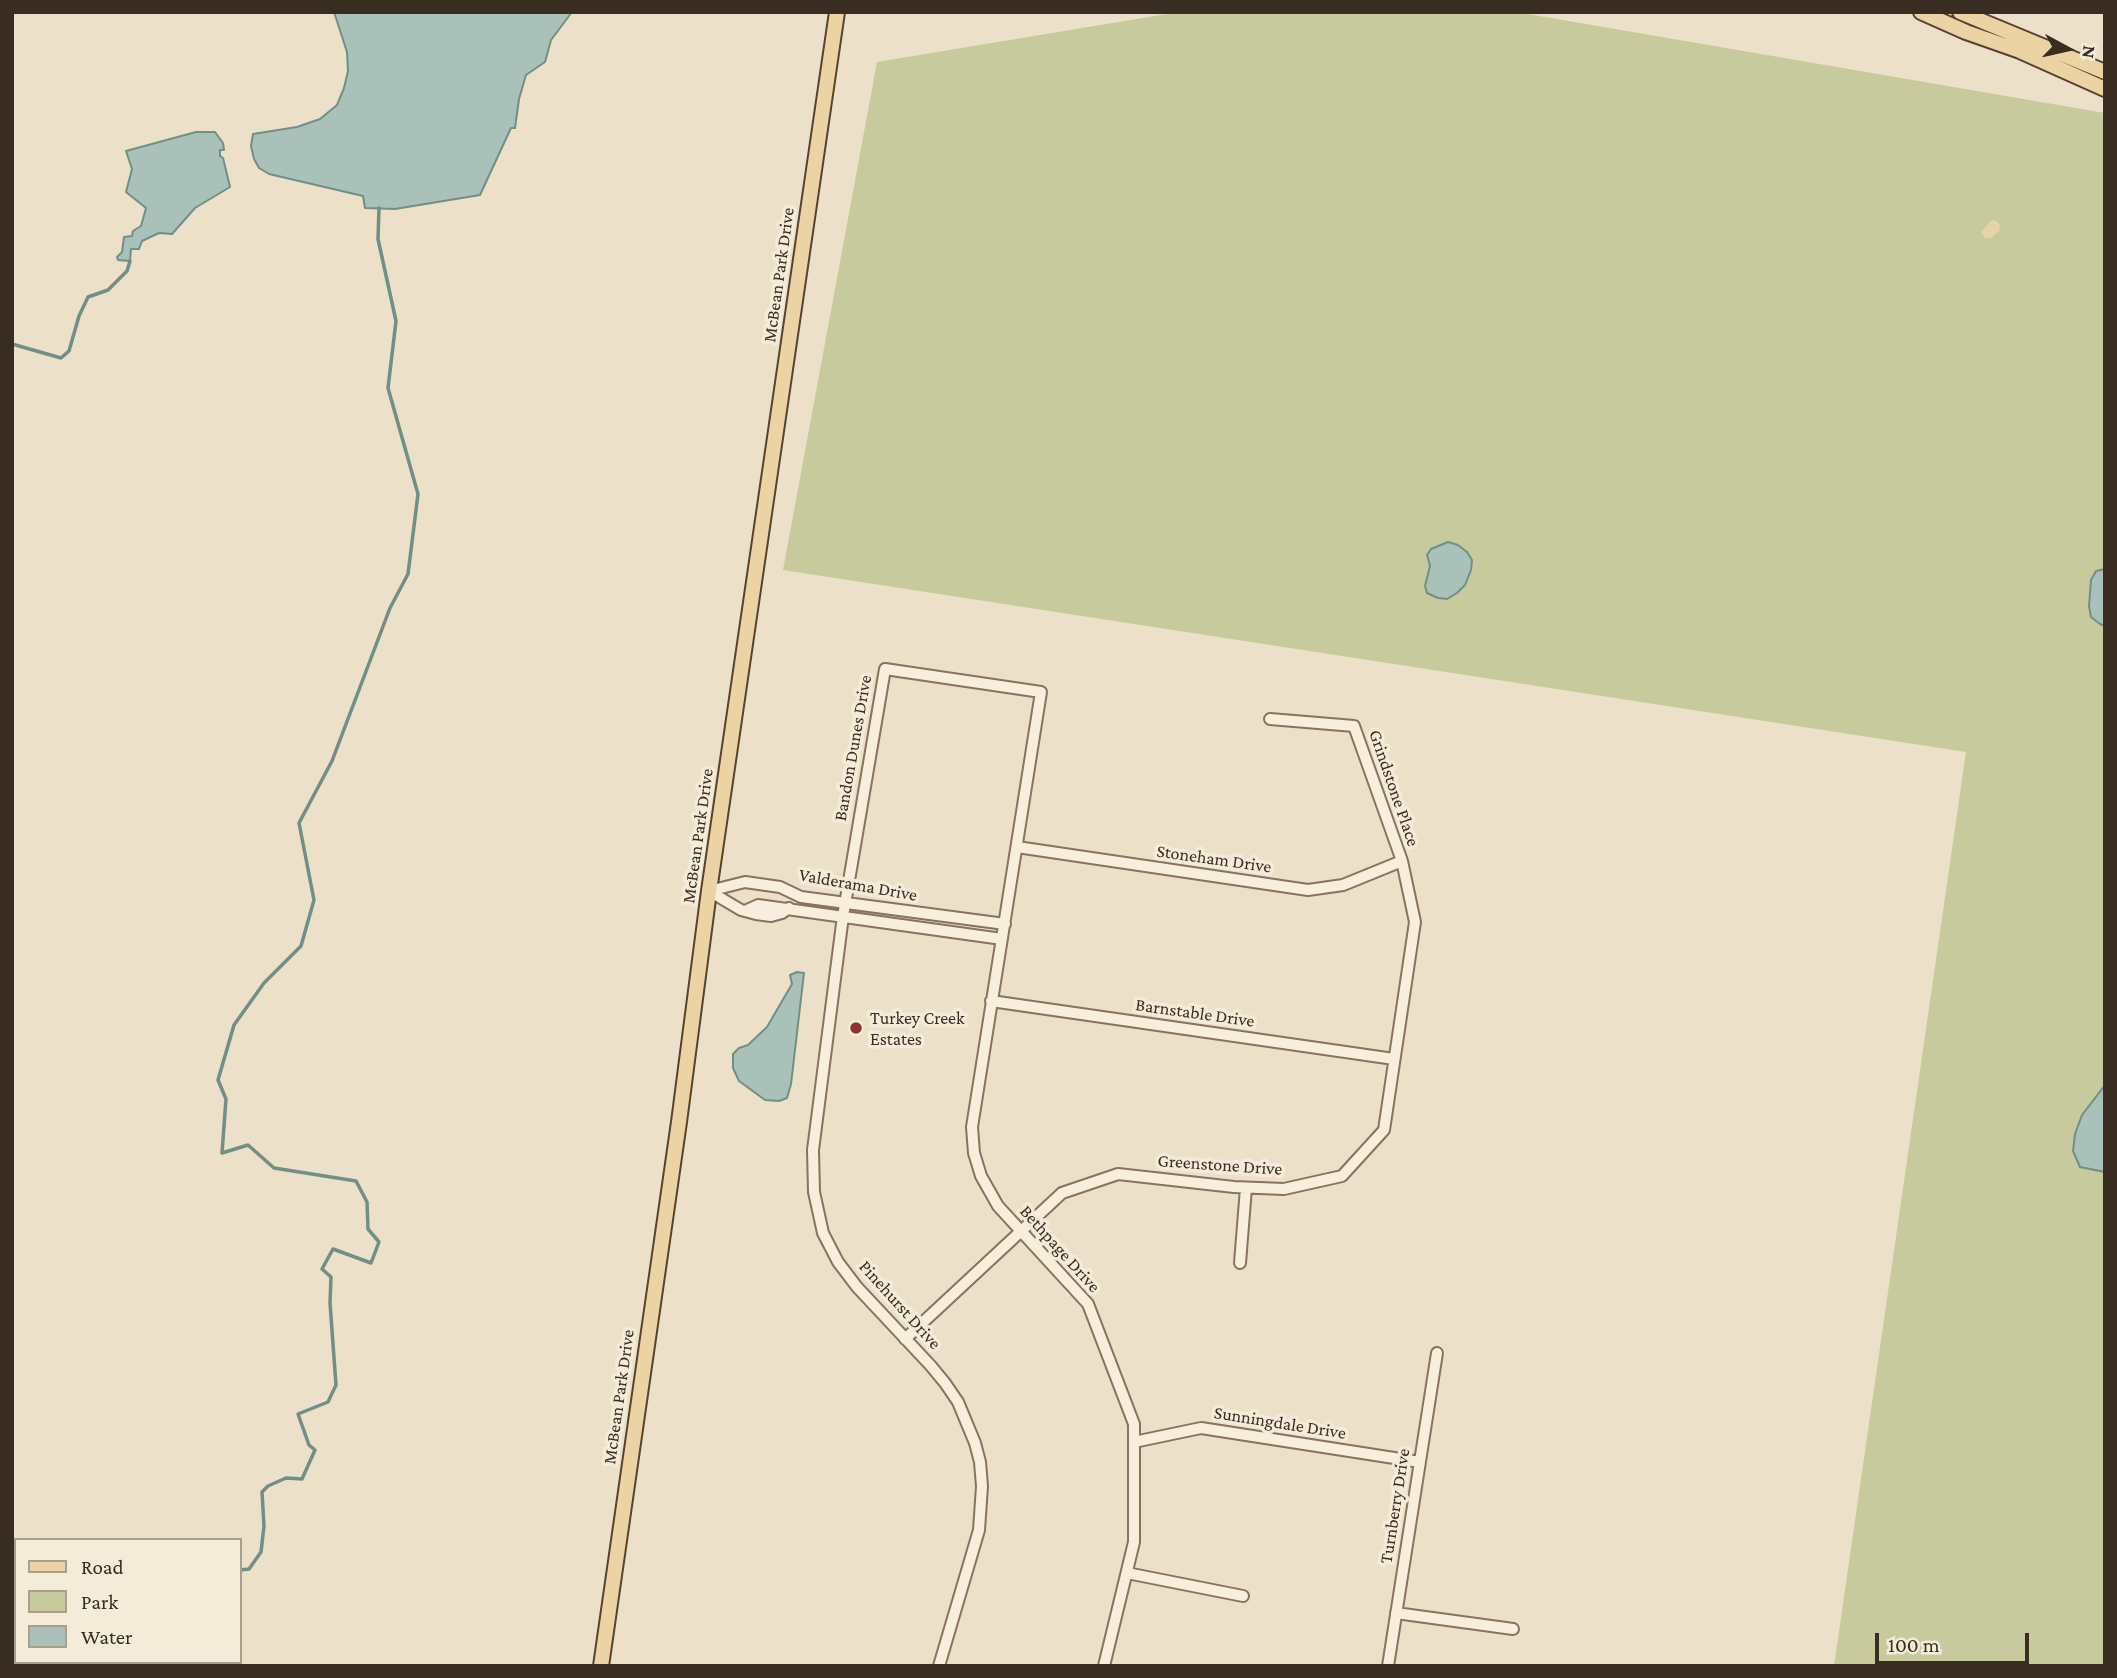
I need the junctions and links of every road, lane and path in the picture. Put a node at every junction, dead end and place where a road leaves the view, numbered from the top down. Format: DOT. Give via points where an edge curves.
graph roads {
  1 [pos="837,12"];
  2 [pos="1921,12"];
  3 [pos="1960,12"];
  4 [pos="2105,72"];
  5 [pos="2105,89"];
  6 [pos="1270,719"];
  7 [pos="1017,848"];
  8 [pos="1402,861"];
  9 [pos="709,891"];
  10 [pos="790,893"];
  11 [pos="845,903"];
  12 [pos="788,909"];
  13 [pos="843,916"];
  14 [pos="1005,924"];
  15 [pos="1002,939"];
  16 [pos="991,1001"];
  17 [pos="1394,1059"];
  18 [pos="1246,1188"];
  19 [pos="1021,1232"];
  20 [pos="1240,1263"];
  21 [pos="905,1339"];
  22 [pos="1437,1353"];
  23 [pos="1135,1442"];
  24 [pos="1420,1462"];
  25 [pos="1127,1573"];
  26 [pos="1243,1596"];
  27 [pos="1396,1613"];
  28 [pos="1513,1629"];
  29 [pos="601,1666"];
  30 [pos="939,1666"];
  31 [pos="1104,1666"];
  32 [pos="1388,1666"];
  1 -- 9 [label="main road, McBean Park Drive"];
  2 -- 5 [label="main road"];
  3 -- 4 [label="main road"];
  6 -- 8 [label="street, Grindstone Place" via="1354,726"];
  7 -- 8 [label="street, Stoneham Drive" via="1308,890 1343,885"];
  7 -- 11 [label="street, Bandon Dunes Drive" via="1041,692 885,669"];
  7 -- 14 [label="street, Bandon Dunes Drive"];
  8 -- 17 [label="street, Greenstone Drive" via="1415,922"];
  9 -- 10 [label="street, Valderama Drive" via="745,882 786,888"];
  9 -- 12 [label="street, Valderama Drive" via="741,910 771,916"];
  9 -- 29 [label="main road, McBean Park Drive"];
  10 -- 11 [label="street, Valderama Drive"];
  10 -- 12 [label="street"];
  11 -- 13 [label="street, Pinehurst Drive"];
  11 -- 14 [label="street, Valderama Drive"];
  12 -- 13 [label="street, Valderama Drive"];
  13 -- 15 [label="street, Valderama Drive"];
  13 -- 21 [label="street, Pinehurst Drive" via="813,1150 814,1192 823,1233 838,1262"];
  14 -- 15 [label="street, Bandon Dunes Drive"];
  15 -- 16 [label="street, Bethpage Drive"];
  16 -- 17 [label="street, Barnstable Drive"];
  16 -- 19 [label="street, Bethpage Drive" via="972,1127 974,1153 998,1206"];
  17 -- 18 [label="street, Greenstone Drive" via="1384,1130 1342,1176 1284,1189"];
  18 -- 19 [label="street, Greenstone Drive" via="1118,1174 1062,1193"];
  18 -- 20 [label="street"];
  19 -- 21 [label="street, Greenstone Drive"];
  19 -- 23 [label="street, Bethpage Drive" via="1088,1304 1135,1424"];
  21 -- 30 [label="street, Pinehurst Drive" via="958,1402 980,1462 979,1530"];
  22 -- 24 [label="street, Turnberry Drive"];
  23 -- 24 [label="street, Sunningdale Drive" via="1200,1428"];
  23 -- 25 [label="street, Bethpage Drive" via="1135,1542"];
  24 -- 27 [label="street, Turnberry Drive"];
  25 -- 26 [label="street"];
  25 -- 31 [label="street, Bethpage Drive"];
  27 -- 28 [label="street"];
  27 -- 32 [label="street, Turnberry Drive"];
}
